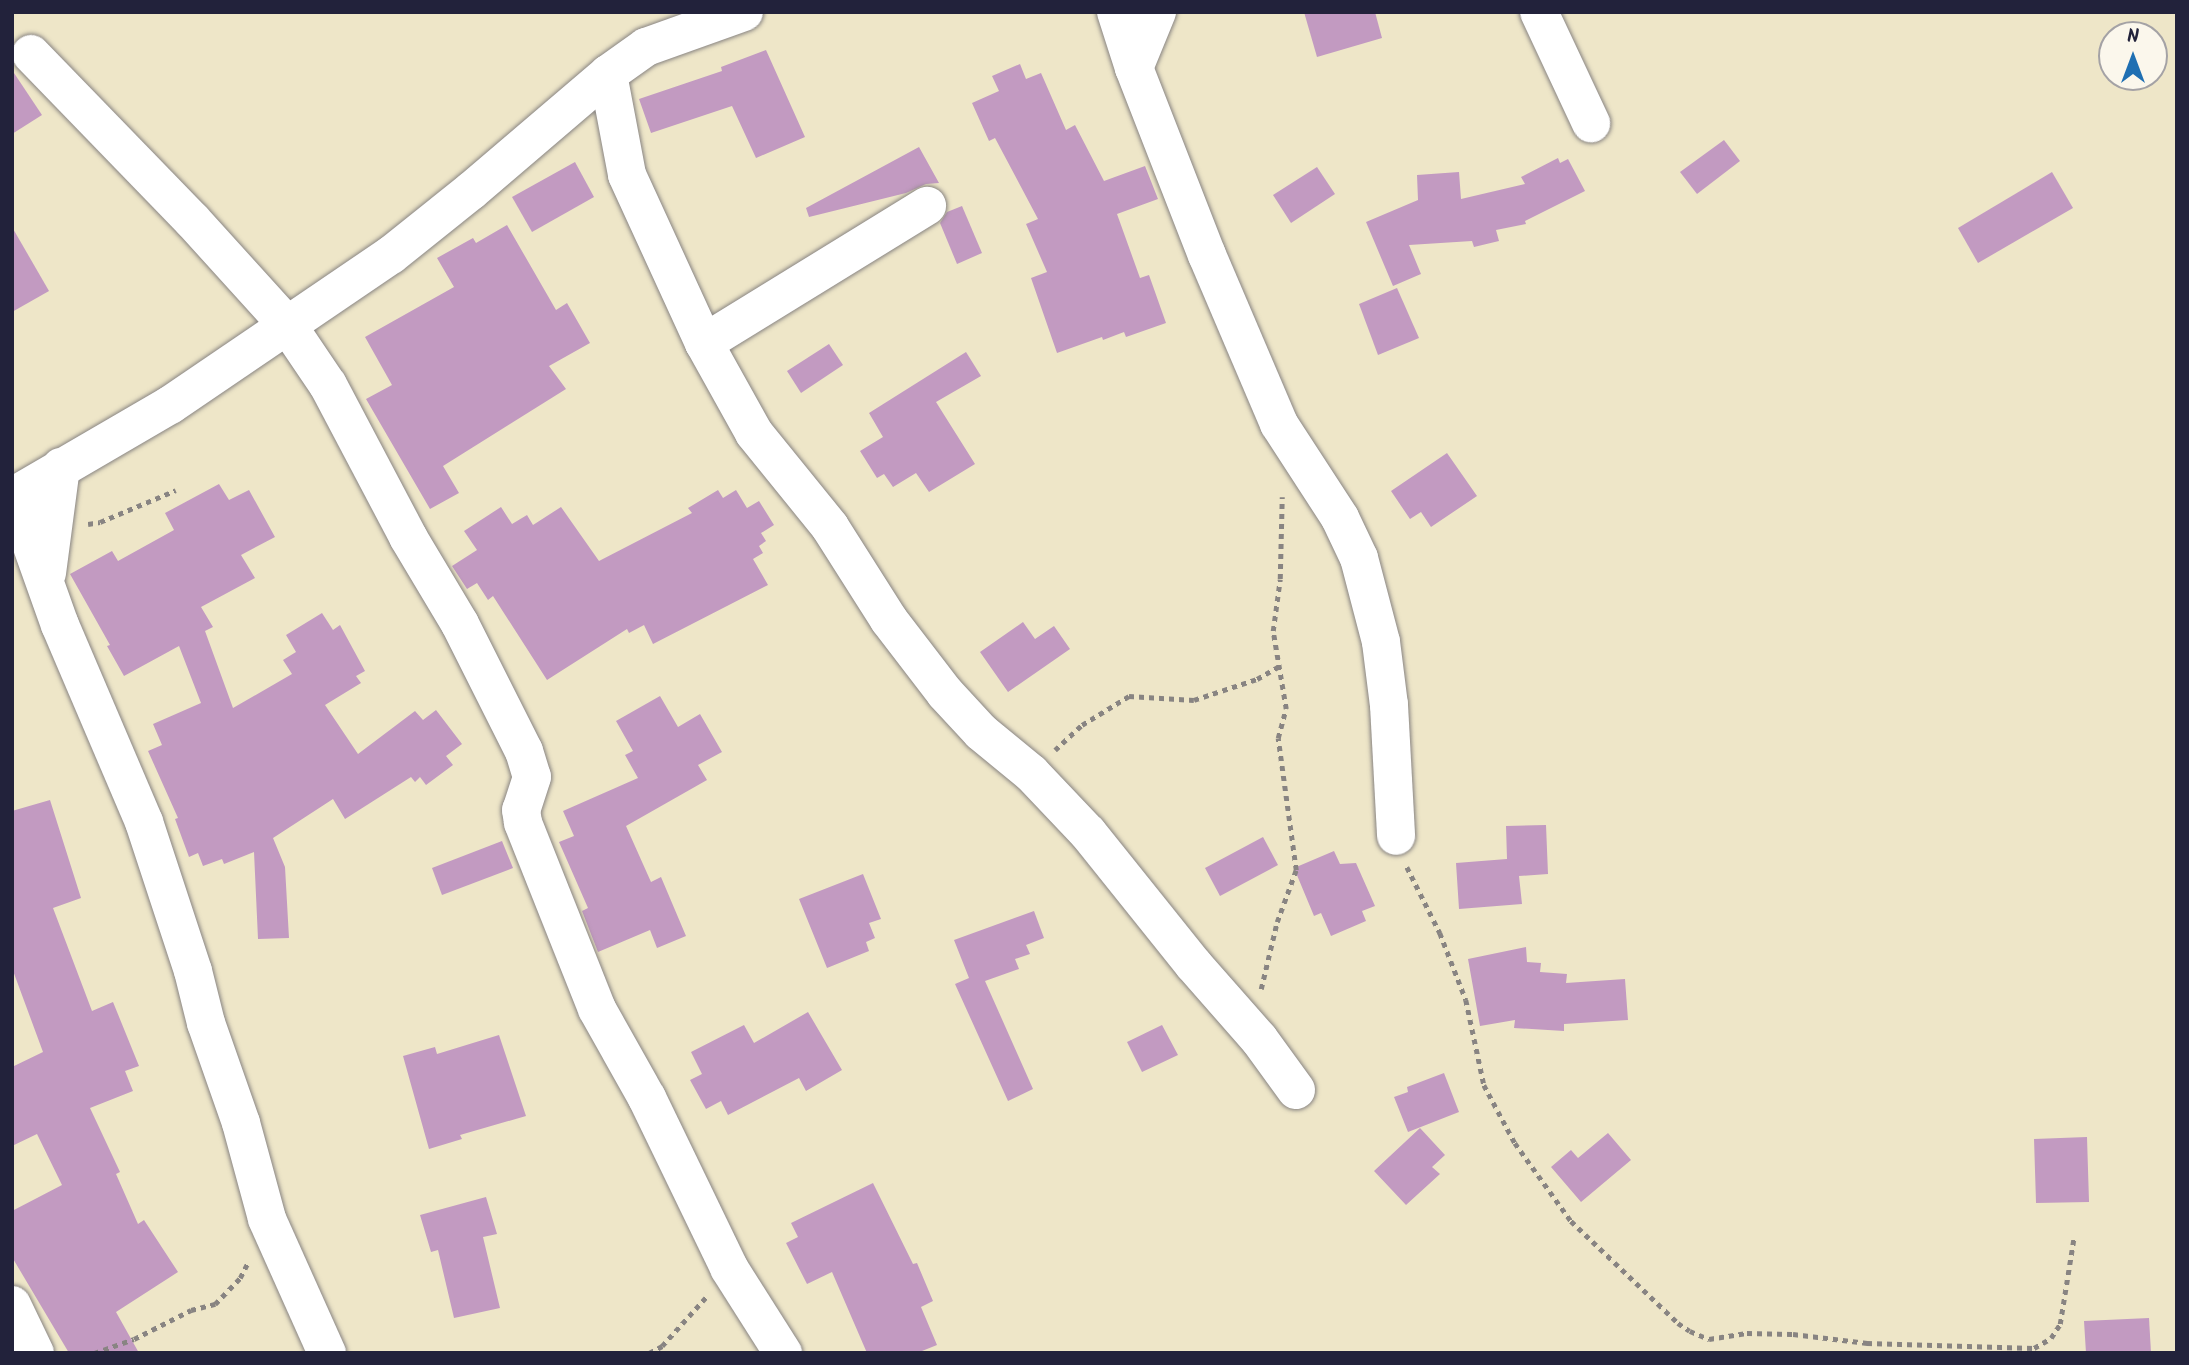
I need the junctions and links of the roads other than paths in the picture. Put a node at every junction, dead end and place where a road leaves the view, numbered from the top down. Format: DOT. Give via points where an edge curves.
graph roads {
  1 [pos="744,12"];
  2 [pos="1116,12"];
  3 [pos="1157,12"];
  4 [pos="1539,12"];
  5 [pos="31,54"];
  6 [pos="1134,68"];
  7 [pos="608,74"];
  8 [pos="1591,123"];
  9 [pos="927,206"];
  10 [pos="288,326"];
  11 [pos="704,343"];
  12 [pos="61,467"];
  13 [pos="13,497"];
  14 [pos="46,582"];
  15 [pos="1396,836"];
  16 [pos="1296,1090"];
  17 [pos="12,1305"];
  18 [pos="35,1353"];
  19 [pos="327,1353"];
  20 [pos="783,1353"];
  1 -- 7 [label="street" via="646,47"];
  2 -- 6 [label="street"];
  3 -- 6 [label="street"];
  4 -- 8 [label="street"];
  5 -- 10 [label="street"];
  6 -- 15 [label="street" via="1279,424 1340,518 1359,558 1381,642"];
  7 -- 10 [label="street" via="411,239"];
  7 -- 11 [label="street" via="627,174"];
  9 -- 11 [label="street"];
  10 -- 12 [label="street" via="170,405"];
  10 -- 20 [label="street" via="328,385 460,624 524,751 532,777 521,810 523,823 597,1009 647,1098 729,1268"];
  11 -- 16 [label="street" via="754,433 830,527 889,621 945,693 1088,833 1259,1038"];
  12 -- 13 [label="street"];
  12 -- 14 [label="street"];
  13 -- 14 [label="street"];
  14 -- 19 [label="street" via="144,822 241,1123 267,1219"];
  17 -- 18 [label="street"];
}
